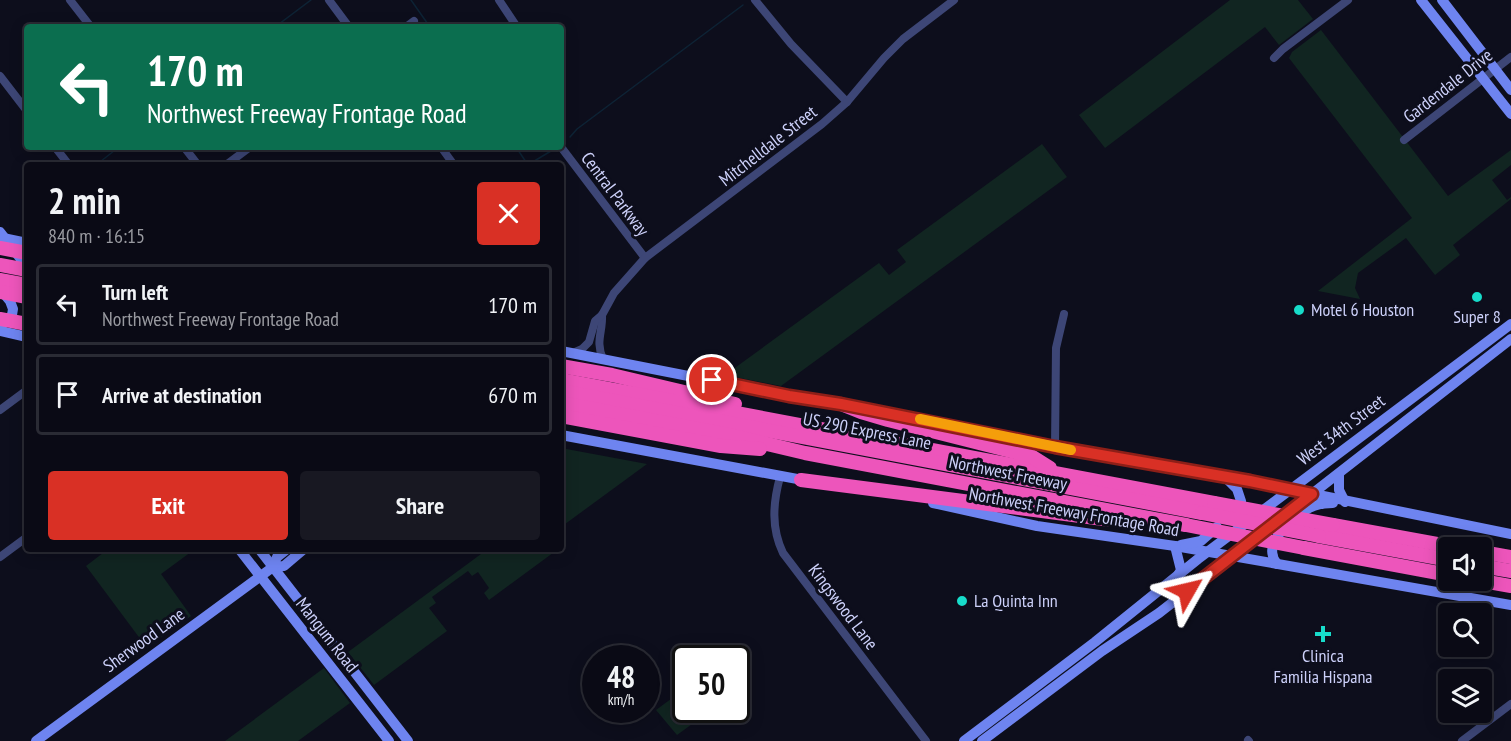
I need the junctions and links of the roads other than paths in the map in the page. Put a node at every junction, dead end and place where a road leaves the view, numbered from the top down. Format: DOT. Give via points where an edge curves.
graph roads {
  1 [pos="70,0"];
  2 [pos="329,0"];
  3 [pos="499,0"];
  4 [pos="755,0"];
  5 [pos="954,0"];
  6 [pos="1348,0"];
  7 [pos="1421,0"];
  8 [pos="1442,0"];
  9 [pos="414,21"];
  10 [pos="89,24"];
  11 [pos="347,24"];
  12 [pos="410,24"];
  13 [pos="516,24"];
  14 [pos="1511,57"];
  15 [pos="1274,58"];
  16 [pos="1495,69"];
  17 [pos="0,76"];
  18 [pos="1483,78"];
  19 [pos="1511,90"];
  20 [pos="847,102"];
  21 [pos="24,107"];
  22 [pos="1511,114"];
  23 [pos="1404,140"];
  24 [pos="57,150"];
  25 [pos="186,150"];
  26 [pos="246,150"];
  27 [pos="563,150"];
  28 [pos="67,162"];
  29 [pos="196,162"];
  30 [pos="230,162"];
  31 [pos="1,239"];
  32 [pos="24,243"];
  33 [pos="24,251"];
  34 [pos="645,258"];
  35 [pos="0,266"];
  36 [pos="24,266"];
  37 [pos="24,269"];
  38 [pos="0,280"];
  39 [pos="24,284"];
  40 [pos="0,290"];
  41 [pos="24,295"];
  42 [pos="24,298"];
  43 [pos="0,311"];
  44 [pos="1064,314"];
  45 [pos="24,315"];
  46 [pos="602,315"];
  47 [pos="0,319"];
  48 [pos="24,323"];
  49 [pos="1507,326"];
  50 [pos="0,329"];
  51 [pos="24,336"];
  52 [pos="1511,339"];
  53 [pos="567,352"];
  54 [pos="603,359"];
  55 [pos="564,367"];
  56 [pos="564,381"];
  57 [pos="24,392"];
  58 [pos="564,392"];
  59 [pos="564,404"];
  60 [pos="841,404"];
  61 [pos="0,410"];
  62 [pos="564,417"];
  63 [pos="1381,420"];
  64 [pos="781,421"];
  65 [pos="1391,432"];
  66 [pos="564,436"];
  67 [pos="1055,447"];
  68 [pos="805,453"];
  69 [pos="1057,473"];
  70 [pos="1339,474"];
  71 [pos="780,477"];
  72 [pos="1226,478"];
  73 [pos="801,480"];
  74 [pos="1288,490"];
  75 [pos="1312,494"];
  76 [pos="1345,502"];
  77 [pos="1133,515"];
  78 [pos="1511,534"];
  79 [pos="24,539"];
  80 [pos="1438,544"];
  81 [pos="1175,546"];
  82 [pos="241,552"];
  83 [pos="261,552"];
  84 [pos="283,552"];
  85 [pos="300,552"];
  86 [pos="1206,553"];
  87 [pos="1492,554"];
  88 [pos="0,557"];
  89 [pos="1511,557"];
  90 [pos="1232,558"];
  91 [pos="1438,558"];
  92 [pos="1278,564"];
  93 [pos="273,567"];
  94 [pos="1492,568"];
  95 [pos="1511,571"];
  96 [pos="1438,573"];
  97 [pos="1178,575"];
  98 [pos="261,576"];
  99 [pos="1492,583"];
  100 [pos="1511,586"];
  101 [pos="1149,598"];
  102 [pos="1511,605"];
  103 [pos="1159,613"];
  104 [pos="325,636"];
  105 [pos="314,644"];
  106 [pos="1098,646"];
  107 [pos="1511,704"];
  108 [pos="983,736"];
  109 [pos="36,741"];
  110 [pos="389,741"];
  111 [pos="408,741"];
  112 [pos="926,741"];
  113 [pos="964,741"];
  114 [pos="1462,741"];
  1 -- 10 [label="street"];
  2 -- 11 [label="street"];
  3 -- 13 [label="street"];
  4 -- 20 [label="street"];
  5 -- 20 [label="street, Mitchelldale Street" via="903,39"];
  6 -- 15 [label="street"];
  7 -- 18 [label="main road"];
  8 -- 16 [label="main road"];
  9 -- 12 [label="street"];
  14 -- 16 [label="street, Gardendale Drive"];
  16 -- 18 [label="street, Gardendale Drive"];
  16 -- 19 [label="main road"];
  17 -- 21 [label="street"];
  18 -- 22 [label="main road"];
  18 -- 23 [label="street, Gardendale Drive"];
  20 -- 34 [label="street, Mitchelldale Street"];
  24 -- 28 [label="street"];
  25 -- 29 [label="street"];
  26 -- 30 [label="street"];
  27 -- 34 [label="street, Central Parkway"];
  31 -- 32 [label="main road"];
  31 -- 33 [label="highway, bridge"];
  31 -- 36 [label="main road"];
  34 -- 46 [label="street, Mitchelldale Street" via="614,293"];
  35 -- 37 [label="highway"];
  35 -- 41 [label="main road"];
  38 -- 39 [label="highway, bridge"];
  40 -- 42 [label="highway, bridge"];
  40 -- 50 [label="main road" via="13,309"];
  43 -- 45 [label="highway"];
  44 -- 67 [label="street" via="1056,348"];
  46 -- 53 [label="street, Mitchelldale Street" via="595,321 589,342 582,349"];
  46 -- 54 [label="street, Mitchelldale Street" via="598,348"];
  47 -- 48 [label="highway, bridge"];
  49 -- 52 [label="main road"];
  49 -- 63 [label="main road, West 34th Street"];
  50 -- 51 [label="main road"];
  52 -- 65 [label="main road, West 34th Street"];
  53 -- 54 [label="main road"];
  54 -- 60 [label="main road"];
  55 -- 64 [label="highway" via="766,411"];
  56 -- 64 [label="highway, Northwest Freeway"];
  57 -- 61 [label="street"];
  58 -- 91 [label="highway, US 290 Express Lane, bridge"];
  59 -- 68 [label="highway, Northwest Freeway"];
  60 -- 67 [label="main road"];
  60 -- 69 [label="highway" via="888,420 1031,456"];
  62 -- 68 [label="highway" via="721,446"];
  63 -- 65 [label="main road"];
  63 -- 74 [label="main road, West 34th Street"];
  64 -- 69 [label="highway, Northwest Freeway"];
  65 -- 70 [label="main road, West 34th Street"];
  66 -- 71 [label="main road, Northwest Freeway Frontage Road"];
  67 -- 72 [label="main road"];
  68 -- 77 [label="highway, Northwest Freeway"];
  69 -- 80 [label="highway, Northwest Freeway, bridge"];
  70 -- 75 [label="main road, West 34th Street"];
  70 -- 76 [label="main road" via="1339,490"];
  71 -- 73 [label="main road, Northwest Freeway Frontage Road"];
  71 -- 112 [label="street, Kingswood Lane" via="773,513 783,552"];
  72 -- 74 [label="main road"];
  72 -- 81 [label="main road" via="1237,489 1241,501 1232,514 1201,541"];
  73 -- 77 [label="highway" via="1111,520"];
  73 -- 81 [label="main road, Northwest Freeway Frontage Road" via="908,497 1037,526"];
  74 -- 75 [label="main road"];
  74 -- 86 [label="main road, West 34th Street"];
  75 -- 76 [label="main road"];
  75 -- 90 [label="main road, West 34th Street"];
  76 -- 78 [label="main road"];
  76 -- 92 [label="main road" via="1308,508 1286,525 1272,544 1272,555"];
  77 -- 96 [label="highway, Northwest Freeway, bridge"];
  79 -- 88 [label="street"];
  81 -- 86 [label="main road, Northwest Freeway Frontage Road"];
  81 -- 97 [label="main road" via="1181,570"];
  82 -- 98 [label="main road, Mangum Road"];
  83 -- 93 [label="main road, Mangum Road"];
  84 -- 93 [label="main road, Sherwood Lane"];
  85 -- 93 [label="main road, Sherwood Lane" via="284,566"];
  86 -- 90 [label="main road, Northwest Freeway Frontage Road"];
  86 -- 97 [label="main road, West 34th Street"];
  87 -- 89 [label="highway"];
  90 -- 92 [label="main road, Northwest Freeway Frontage Road"];
  90 -- 103 [label="main road, West 34th Street"];
  92 -- 102 [label="main road, Northwest Freeway Frontage Road"];
  93 -- 98 [label="main road, Sherwood Lane"];
  93 -- 104 [label="main road, Mangum Road"];
  94 -- 95 [label="highway"];
  97 -- 101 [label="main road, West 34th Street"];
  98 -- 105 [label="main road, Mangum Road"];
  98 -- 109 [label="main road, Sherwood Lane"];
  99 -- 100 [label="highway"];
  101 -- 103 [label="main road"];
  101 -- 106 [label="main road, West 34th Street"];
  103 -- 106 [label="main road, West 34th Street"];
  104 -- 105 [label="main road"];
  104 -- 111 [label="main road, Mangum Road"];
  105 -- 110 [label="main road, Mangum Road"];
  106 -- 108 [label="main road, West 34th Street"];
  107 -- 114 [label="street"];
  108 -- 113 [label="main road, West 34th Street"];
}
